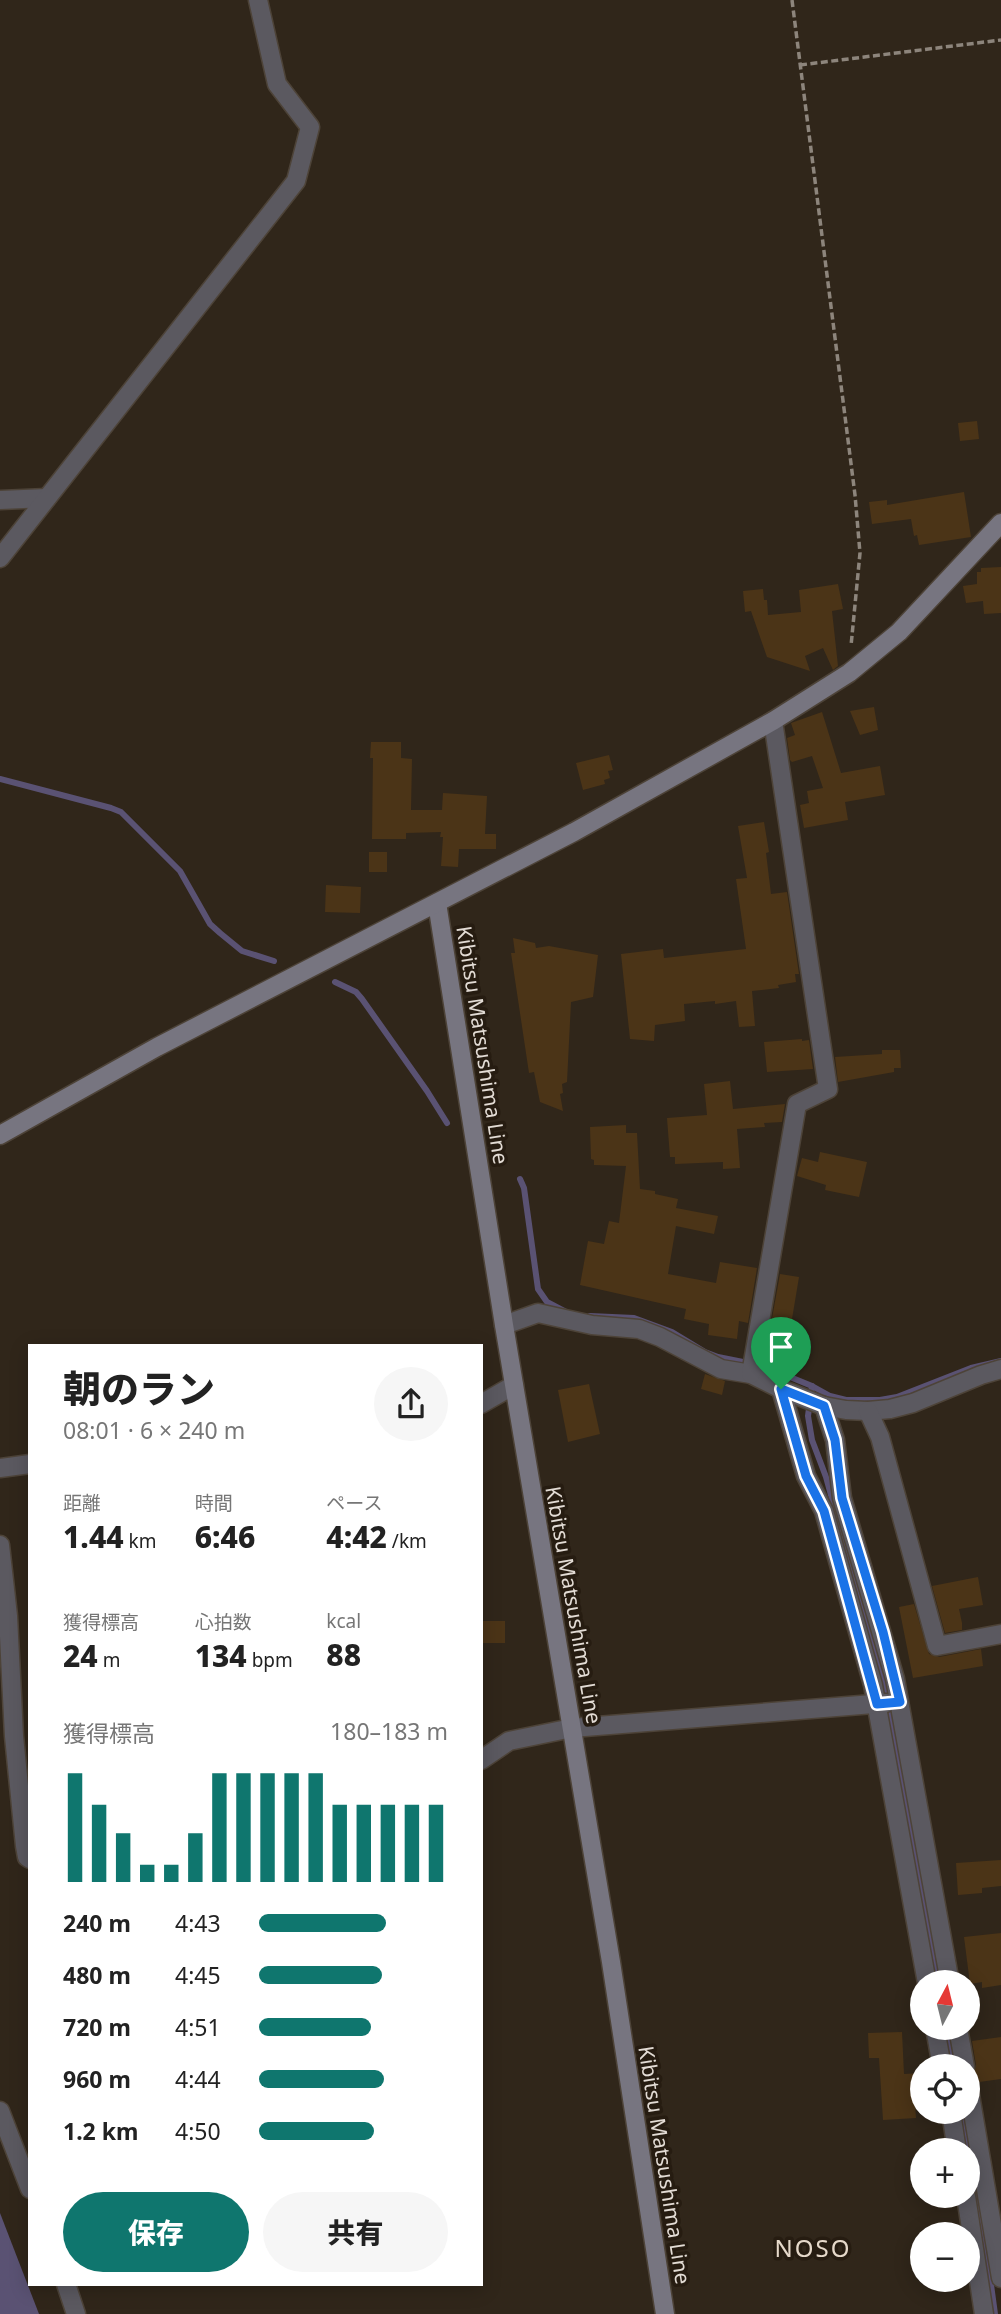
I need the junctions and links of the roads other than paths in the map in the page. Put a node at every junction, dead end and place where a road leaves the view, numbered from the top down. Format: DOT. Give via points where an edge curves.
graph roads {
  1 [pos="258,0"];
  2 [pos="47,498"];
  3 [pos="0,500"];
  4 [pos="1001,523"];
  5 [pos="0,558"];
  6 [pos="773,721"];
  7 [pos="437,903"];
  8 [pos="0,1135"];
  9 [pos="504,1325"];
  10 [pos="752,1367"];
  11 [pos="1001,1369"];
  12 [pos="514,1384"];
  13 [pos="781,1389"];
  14 [pos="483,1403"];
  15 [pos="822,1405"];
  16 [pos="868,1411"];
  17 [pos="28,1464"];
  18 [pos="0,1467"];
  19 [pos="0,1545"];
  20 [pos="1001,1634"];
  21 [pos="900,1702"];
  22 [pos="877,1704"];
  23 [pos="572,1728"];
  24 [pos="483,1759"];
  25 [pos="28,1858"];
  26 [pos="925,1970"];
  27 [pos="948,1970"];
  28 [pos="0,2111"];
  29 [pos="975,2124"];
  30 [pos="28,2184"];
  31 [pos="980,2264"];
  32 [pos="1000,2267"];
  33 [pos="980,2285"];
  34 [pos="67,2286"];
  35 [pos="76,2314"];
  36 [pos="665,2314"];
  37 [pos="984,2314"];
  1 -- 2 [label="street" via="277,84 310,127 296,181"];
  2 -- 3 [label="street"];
  2 -- 5 [label="street"];
  4 -- 6 [label="main road, Kibitsu Matsushima Line" via="899,632 849,673"];
  6 -- 7 [label="main road, Kibitsu Matsushima Line"];
  6 -- 10 [label="street" via="828,1089 797,1104"];
  7 -- 8 [label="main road, Kibitsu Matsushima Line" via="168,1041"];
  7 -- 9 [label="main road, Kibitsu Matsushima Line"];
  9 -- 10 [label="street" via="538,1313 639,1329 721,1369"];
  9 -- 12 [label="main road, Kibitsu Matsushima Line"];
  10 -- 13 [label="street"];
  11 -- 16 [label="street" via="913,1403"];
  12 -- 14 [label="street"];
  12 -- 23 [label="main road, Kibitsu Matsushima Line"];
  13 -- 15 [label="street"];
  13 -- 22 [label="street" via="806,1476 824,1511"];
  15 -- 16 [label="street"];
  15 -- 21 [label="street" via="835,1440 842,1498"];
  16 -- 20 [label="street" via="880,1437 937,1646"];
  17 -- 18 [label="street"];
  19 -- 25 [label="street"];
  21 -- 22 [label="street"];
  21 -- 27 [label="street"];
  22 -- 23 [label="street"];
  22 -- 26 [label="street"];
  23 -- 24 [label="street" via="509,1741"];
  23 -- 36 [label="main road, Kibitsu Matsushima Line"];
  28 -- 30 [label="street"];
  29 -- 32 [label="street"];
  31 -- 32 [label="street"];
  33 -- 37 [label="street"];
  34 -- 35 [label="street"];
}
